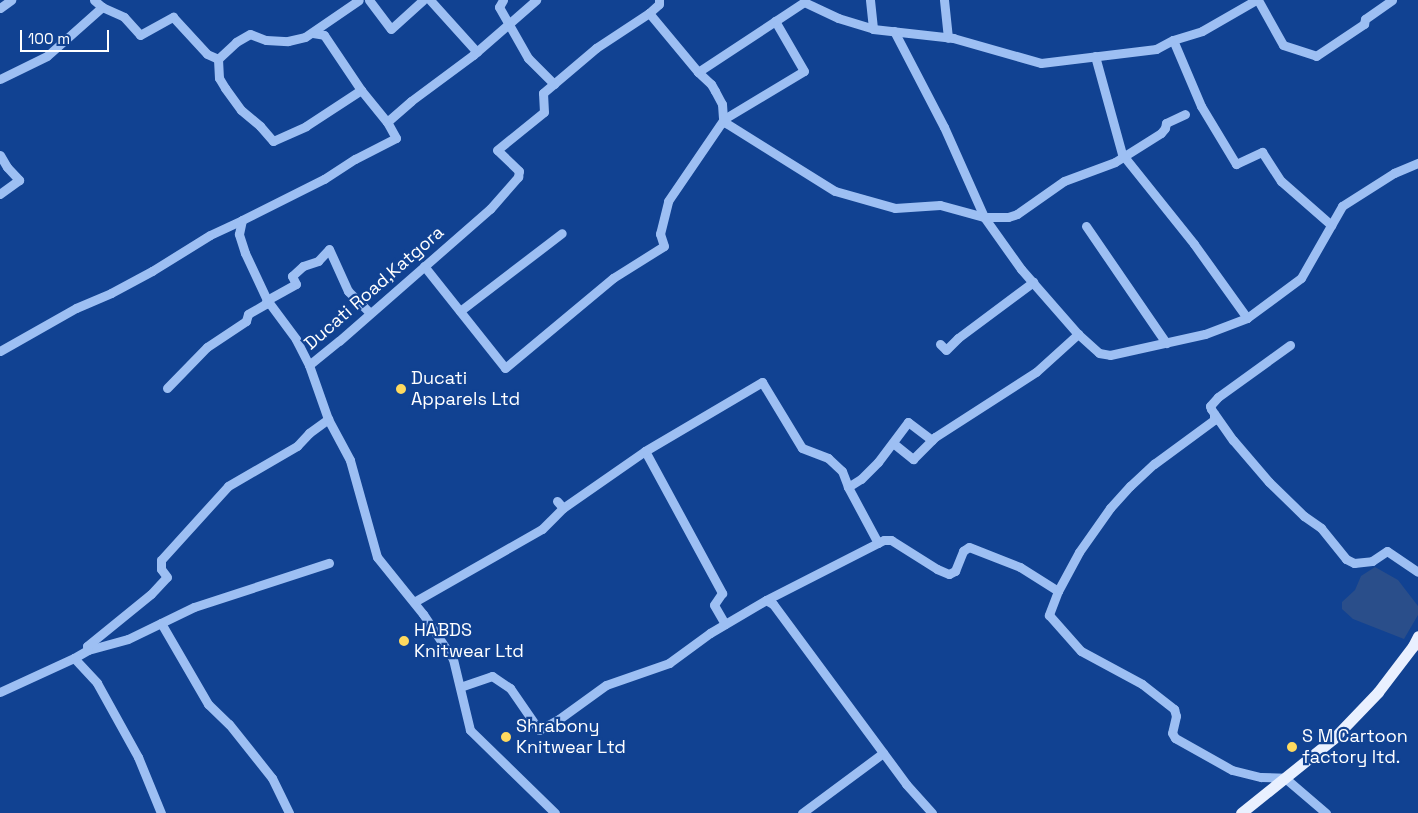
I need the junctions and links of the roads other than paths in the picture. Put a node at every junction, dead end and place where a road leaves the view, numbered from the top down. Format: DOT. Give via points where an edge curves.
graph roads {
  1 [pos="11,0"];
  2 [pos="94,0"];
  3 [pos="359,0"];
  4 [pos="369,0"];
  5 [pos="423,0"];
  6 [pos="430,0"];
  7 [pos="503,0"];
  8 [pos="536,0"];
  9 [pos="660,0"];
  10 [pos="870,0"];
  11 [pos="944,0"];
  12 [pos="1257,0"];
  13 [pos="1392,0"];
  14 [pos="802,1"];
  15 [pos="102,7"];
  16 [pos="0,8"];
  17 [pos="649,13"];
  18 [pos="775,21"];
  19 [pos="509,24"];
  20 [pos="873,29"];
  21 [pos="894,30"];
  22 [pos="313,33"];
  23 [pos="948,38"];
  24 [pos="1173,40"];
  25 [pos="477,52"];
  26 [pos="1095,56"];
  27 [pos="218,59"];
  28 [pos="698,72"];
  29 [pos="0,79"];
  30 [pos="554,84"];
  31 [pos="361,90"];
  32 [pos="1184,114"];
  33 [pos="724,119"];
  34 [pos="387,122"];
  35 [pos="0,155"];
  36 [pos="1123,156"];
  37 [pos="1418,164"];
  38 [pos="0,194"];
  39 [pos="984,217"];
  40 [pos="242,220"];
  41 [pos="1331,225"];
  42 [pos="1086,226"];
  43 [pos="562,233"];
  44 [pos="424,266"];
  45 [pos="1033,282"];
  46 [pos="267,300"];
  47 [pos="460,311"];
  48 [pos="370,313"];
  49 [pos="1247,318"];
  50 [pos="1078,334"];
  51 [pos="1166,342"];
  52 [pos="940,344"];
  53 [pos="1290,345"];
  54 [pos="0,351"];
  55 [pos="309,364"];
  56 [pos="167,388"];
  57 [pos="1214,414"];
  58 [pos="328,419"];
  59 [pos="932,440"];
  60 [pos="893,443"];
  61 [pos="645,451"];
  62 [pos="848,486"];
  63 [pos="878,542"];
  64 [pos="329,563"];
  65 [pos="1418,572"];
  66 [pos="1058,591"];
  67 [pos="766,600"];
  68 [pos="414,602"];
  69 [pos="161,623"];
  70 [pos="725,624"];
  71 [pos="1418,636"];
  72 [pos="88,650"];
  73 [pos="74,658"];
  74 [pos="460,687"];
  75 [pos="0,692"];
  76 [pos="883,754"];
  77 [pos="1285,778"];
  78 [pos="161,813"];
  79 [pos="289,813"];
  80 [pos="555,813"];
  81 [pos="802,813"];
  82 [pos="932,813"];
  83 [pos="1241,813"];
  84 [pos="1326,813"];
  1 -- 16 [label="street"];
  2 -- 15 [label="street"];
  3 -- 22 [label="street"];
  4 -- 5 [label="street" via="391,29"];
  6 -- 25 [label="street"];
  7 -- 19 [label="street" via="499,7"];
  8 -- 19 [label="street"];
  9 -- 17 [label="street"];
  10 -- 20 [label="street"];
  11 -- 23 [label="street"];
  12 -- 13 [label="street" via="1283,45 1316,56 1364,24 1365,19"];
  12 -- 24 [label="street" via="1202,31"];
  14 -- 18 [label="street"];
  14 -- 20 [label="street" via="838,18"];
  15 -- 27 [label="street" via="124,17 140,35 173,17 207,54"];
  15 -- 29 [label="street" via="47,56"];
  17 -- 28 [label="street"];
  17 -- 30 [label="street" via="596,48"];
  18 -- 28 [label="street"];
  18 -- 33 [label="street" via="804,71"];
  19 -- 25 [label="street"];
  19 -- 30 [label="street" via="528,58"];
  20 -- 21 [label="street"];
  21 -- 23 [label="street"];
  21 -- 39 [label="street" via="944,127"];
  22 -- 27 [label="street" via="288,41 266,40 250,34"];
  22 -- 31 [label="street" via="324,35"];
  23 -- 26 [label="street" via="1041,63"];
  24 -- 26 [label="street" via="1156,49"];
  24 -- 41 [label="street" via="1201,106 1236,164 1262,152 1281,181"];
  25 -- 34 [label="street"];
  26 -- 36 [label="street"];
  27 -- 31 [label="street" via="219,78 225,88 241,110 273,141 306,126"];
  28 -- 33 [label="street" via="715,91 722,104"];
  30 -- 44 [label="street, Ducati Road,Katgora" via="543,93 544,112 497,150 519,171 518,177 490,209"];
  31 -- 34 [label="street"];
  32 -- 36 [label="street" via="1166,123 1161,133"];
  33 -- 39 [label="street" via="834,191 895,208 940,205"];
  33 -- 47 [label="street" via="668,201 660,234 664,246 613,278 505,368"];
  34 -- 40 [label="street" via="396,138"];
  35 -- 38 [label="street" via="19,180"];
  36 -- 39 [label="street" via="1092,172 1064,181 1017,214"];
  36 -- 49 [label="street" via="1194,244"];
  37 -- 41 [label="street" via="1364,190 1342,206"];
  39 -- 45 [label="street"];
  40 -- 46 [label="street" via="239,234 242,246"];
  40 -- 54 [label="street"];
  41 -- 49 [label="street" via="1301,278"];
  42 -- 51 [label="street"];
  43 -- 47 [label="street"];
  44 -- 47 [label="street"];
  44 -- 48 [label="street, Ducati Road,Katgora"];
  45 -- 50 [label="street"];
  45 -- 52 [label="street" via="946,350"];
  46 -- 48 [label="street" via="296,284 292,276 303,266 318,261 329,249 348,291"];
  46 -- 55 [label="street" via="296,339"];
  46 -- 56 [label="street" via="248,314 246,321 207,347"];
  48 -- 55 [label="street, Ducati Road,Katgora"];
  49 -- 51 [label="street" via="1205,334"];
  50 -- 51 [label="street" via="1099,353 1110,355"];
  50 -- 59 [label="street" via="1036,372"];
  53 -- 57 [label="street" via="1218,396 1210,406"];
  55 -- 58 [label="street, Ducati Road,Katgora"];
  57 -- 65 [label="street" via="1269,482 1321,528 1346,559 1354,563 1372,561 1387,551"];
  57 -- 66 [label="street" via="1214,420 1154,464 1110,508 1079,552"];
  58 -- 68 [label="street, Ducati Road,Katgora" via="350,460 378,556"];
  58 -- 72 [label="street" via="309,432 297,446 228,486 161,560 161,569 167,577 87,646"];
  59 -- 60 [label="street" via="913,459"];
  59 -- 60 [label="street" via="908,422"];
  60 -- 62 [label="street" via="861,479"];
  61 -- 62 [label="street" via="762,382 802,448 828,458 842,471"];
  61 -- 68 [label="street" via="560,504 542,530"];
  61 -- 70 [label="street" via="722,593 714,605"];
  62 -- 63 [label="street"];
  63 -- 66 [label="street" via="891,540 949,574 956,571 963,551 969,547 1020,567"];
  63 -- 67 [label="street"];
  64 -- 69 [label="street" via="194,607"];
  66 -- 77 [label="street" via="1049,614 1081,651 1142,684 1174,709 1176,716 1172,733 1175,738 1232,770 1260,777"];
  67 -- 70 [label="street"];
  67 -- 76 [label="street" via="773,604"];
  68 -- 74 [label="street, Ducati Road,Katgora" via="454,659"];
  69 -- 72 [label="street" via="128,639"];
  69 -- 79 [label="street" via="208,704 229,724 272,778"];
  70 -- 74 [label="street" via="668,663 606,686 539,730 510,688 492,676"];
  71 -- 77 [label="main road" via="1378,692 1333,738"];
  72 -- 73 [label="street"];
  73 -- 75 [label="street"];
  73 -- 78 [label="street" via="97,683 138,757"];
  74 -- 80 [label="street, Ducati Road,Katgora" via="470,730"];
  76 -- 81 [label="street"];
  76 -- 82 [label="street"];
  77 -- 83 [label="main road"];
  77 -- 84 [label="street"];
}
